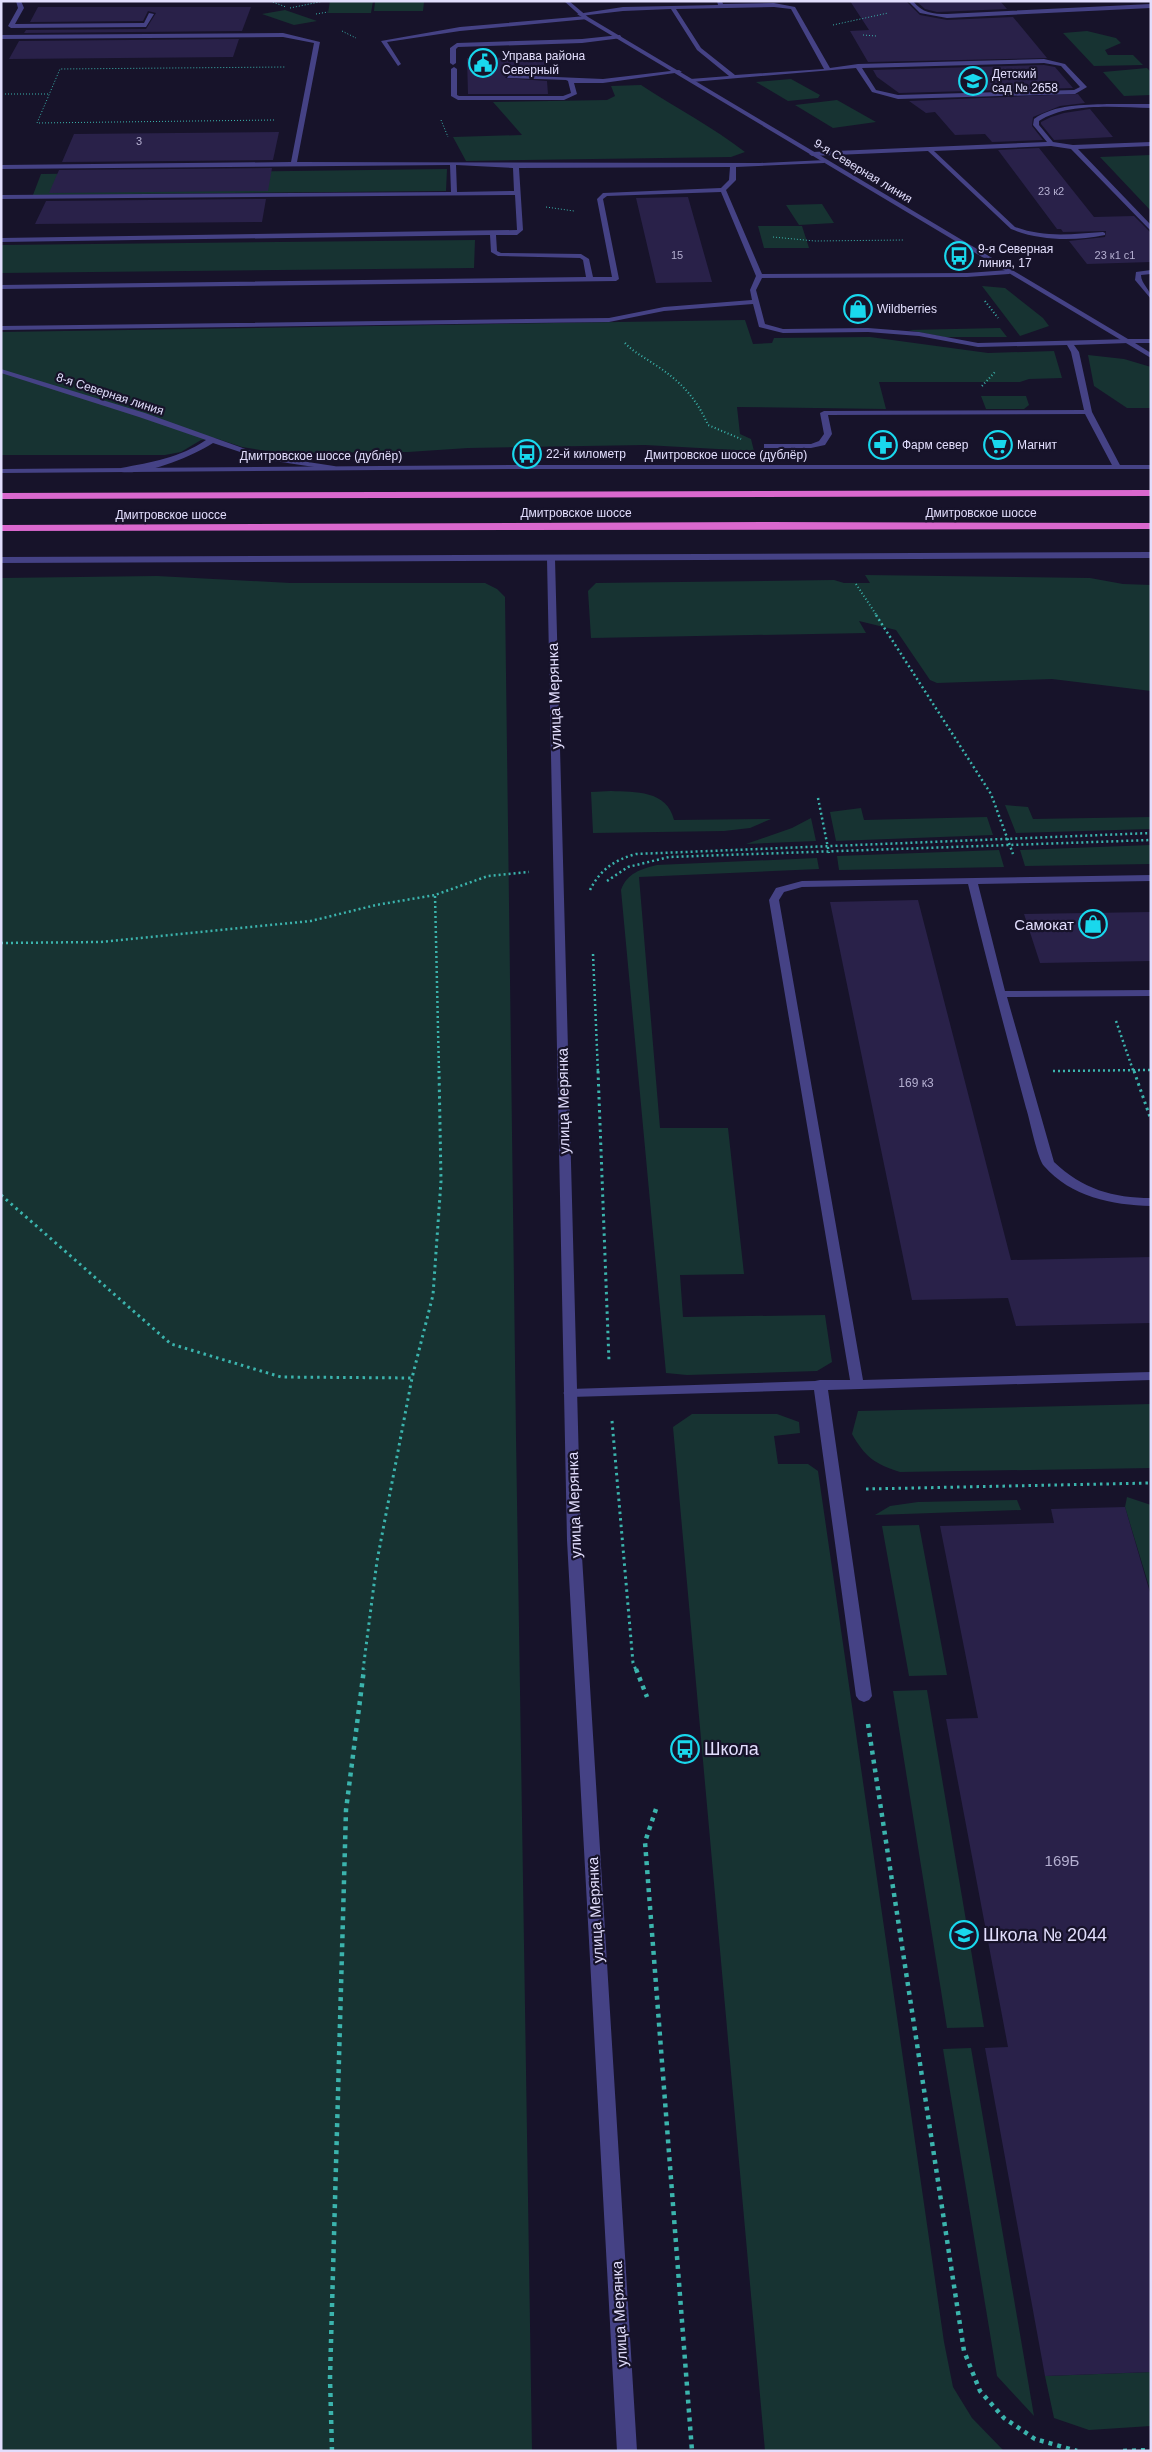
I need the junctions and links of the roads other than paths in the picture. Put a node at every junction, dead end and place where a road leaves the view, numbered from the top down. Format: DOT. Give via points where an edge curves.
graph roads {
  1 [pos="18,1"];
  2 [pos="566,1"];
  3 [pos="910,1"];
  4 [pos="1092,1"];
  5 [pos="613,2"];
  6 [pos="720,4"];
  7 [pos="1151,6"];
  8 [pos="673,8"];
  9 [pos="1099,8"];
  10 [pos="623,9"];
  11 [pos="150,14"];
  12 [pos="580,14"];
  13 [pos="586,18"];
  14 [pos="1,37"];
  15 [pos="620,37"];
  16 [pos="398,64"];
  17 [pos="858,66"];
  18 [pos="828,70"];
  19 [pos="679,72"];
  20 [pos="509,77"];
  21 [pos="734,77"];
  22 [pos="692,80"];
  23 [pos="571,81"];
  24 [pos="1151,106"];
  25 [pos="1051,144"];
  26 [pos="1151,144"];
  27 [pos="1073,147"];
  28 [pos="929,149"];
  29 [pos="812,154"];
  30 [pos="824,161"];
  31 [pos="453,163"];
  32 [pos="294,164"];
  33 [pos="733,165"];
  34 [pos="516,166"];
  35 [pos="1,167"];
  36 [pos="723,190"];
  37 [pos="518,193"];
  38 [pos="454,194"];
  39 [pos="1,197"];
  40 [pos="1151,229"];
  41 [pos="1103,234"];
  42 [pos="493,235"];
  43 [pos="1,240"];
  44 [pos="1009,272"];
  45 [pos="1151,272"];
  46 [pos="759,276"];
  47 [pos="590,279"];
  48 [pos="1,287"];
  49 [pos="1151,297"];
  50 [pos="755,302"];
  51 [pos="1,328"];
  52 [pos="1128,341"];
  53 [pos="1151,341"];
  54 [pos="1070,343"];
  55 [pos="1151,356"];
  56 [pos="1,371"];
  57 [pos="1088,412"];
  58 [pos="211,440"];
  59 [pos="767,446"];
  60 [pos="1118,467"];
  61 [pos="1151,467"];
  62 [pos="334,468"];
  63 [pos="1,470"];
  64 [pos="124,470"];
  65 [pos="1151,493"];
  66 [pos="1,496"];
  67 [pos="1151,526"];
  68 [pos="1,528"];
  69 [pos="1151,555"];
  70 [pos="551,559"];
  71 [pos="1,560"];
  72 [pos="1151,878"];
  73 [pos="972,881"];
  74 [pos="1151,993"];
  75 [pos="1000,994"];
  76 [pos="1151,1202"];
  77 [pos="1151,1376"];
  78 [pos="857,1383"];
  79 [pos="820,1384"];
  80 [pos="570,1393"];
  81 [pos="864,1696"];
  82 [pos="626,2451"];
  1 -- 11 [label="street" via="21,8 11,26 146,25"];
  2 -- 12 [label="street, 9-я Северная линия"];
  3 -- 9 [label="street" via="922,13 939,15"];
  4 -- 9 [label="street"];
  5 -- 10 [label="street"];
  6 -- 8 [label="street"];
  6 -- 18 [label="street" via="793,8"];
  7 -- 9 [label="street"];
  8 -- 10 [label="street"];
  8 -- 21 [label="street" via="699,49"];
  10 -- 12 [label="street"];
  12 -- 13 [label="street, 9-я Северная линия"];
  13 -- 15 [label="street, 9-я Северная линия"];
  13 -- 16 [label="street" via="460,29 384,41"];
  14 -- 32 [label="street" via="283,35 317,42"];
  15 -- 19 [label="street, 9-я Северная линия"];
  15 -- 23 [label="street" via="457,45 453,48 454,96 464,99 564,98 574,94"];
  17 -- 17 [label="street" via="1044,60 1063,65 1084,86 1075,92 898,97 874,91"];
  17 -- 18 [label="street"];
  18 -- 21 [label="street"];
  19 -- 22 [label="street, 9-я Северная линия"];
  19 -- 23 [label="street" via="603,81"];
  20 -- 23 [label="street" via="558,76"];
  21 -- 22 [label="street"];
  22 -- 29 [label="street, 9-я Северная линия"];
  24 -- 25 [label="street" via="1062,109 1040,115 1036,125"];
  25 -- 27 [label="street"];
  25 -- 28 [label="street"];
  26 -- 27 [label="street"];
  27 -- 40 [label="street"];
  28 -- 29 [label="street"];
  28 -- 41 [label="street" via="1020,232 1040,236"];
  29 -- 30 [label="street, 9-я Северная линия"];
  30 -- 33 [label="street"];
  30 -- 44 [label="street, 9-я Северная линия"];
  31 -- 32 [label="street"];
  31 -- 34 [label="street"];
  31 -- 38 [label="street"];
  32 -- 35 [label="street"];
  33 -- 34 [label="street"];
  33 -- 36 [label="street" via="735,177"];
  34 -- 37 [label="street"];
  36 -- 46 [label="street"];
  36 -- 47 [label="street" via="606,194 600,199 616,279"];
  37 -- 38 [label="street"];
  37 -- 42 [label="street" via="520,230"];
  38 -- 39 [label="street"];
  42 -- 43 [label="street"];
  42 -- 47 [label="street" via="494,252 500,256 581,256 586,259"];
  44 -- 46 [label="street"];
  44 -- 52 [label="street, 9-я Северная линия"];
  45 -- 49 [label="street" via="1138,273 1138,280"];
  46 -- 50 [label="street" via="753,290"];
  47 -- 48 [label="street"];
  50 -- 51 [label="street" via="684,305 636,312 609,320"];
  50 -- 54 [label="street" via="762,325 778,330 868,330 978,344"];
  52 -- 53 [label="street"];
  52 -- 54 [label="street"];
  52 -- 55 [label="street, 9-я Северная линия"];
  54 -- 57 [label="street" via="1075,352"];
  56 -- 58 [label="street, 8-я Северная линия"];
  57 -- 59 [label="street" via="824,413 828,434 822,443"];
  57 -- 60 [label="street"];
  58 -- 62 [label="street, 8-я Северная линия" via="261,457"];
  58 -- 64 [label="street" via="198,450 166,463"];
  60 -- 61 [label="street, Дмитровское шоссе (дублёр)"];
  60 -- 62 [label="street, Дмитровское шоссе (дублёр)"];
  62 -- 64 [label="street, Дмитровское шоссе (дублёр)"];
  63 -- 64 [label="street, Дмитровское шоссе (дублёр)"];
  65 -- 66 [label="highway, Дмитровское шоссе"];
  67 -- 68 [label="highway, Дмитровское шоссе"];
  69 -- 70 [label="street"];
  70 -- 71 [label="street"];
  70 -- 80 [label="street, улица Мерянка"];
  72 -- 73 [label="street"];
  73 -- 75 [label="street"];
  73 -- 78 [label="street" via="802,884 780,890 774,900"];
  74 -- 75 [label="street"];
  75 -- 76 [label="street" via="1048,1163 1062,1178 1104,1197"];
  77 -- 78 [label="street"];
  78 -- 79 [label="street"];
  79 -- 80 [label="street"];
  79 -- 81 [label="street"];
  80 -- 82 [label="street, улица Мерянка" via="574,1540"];
}
